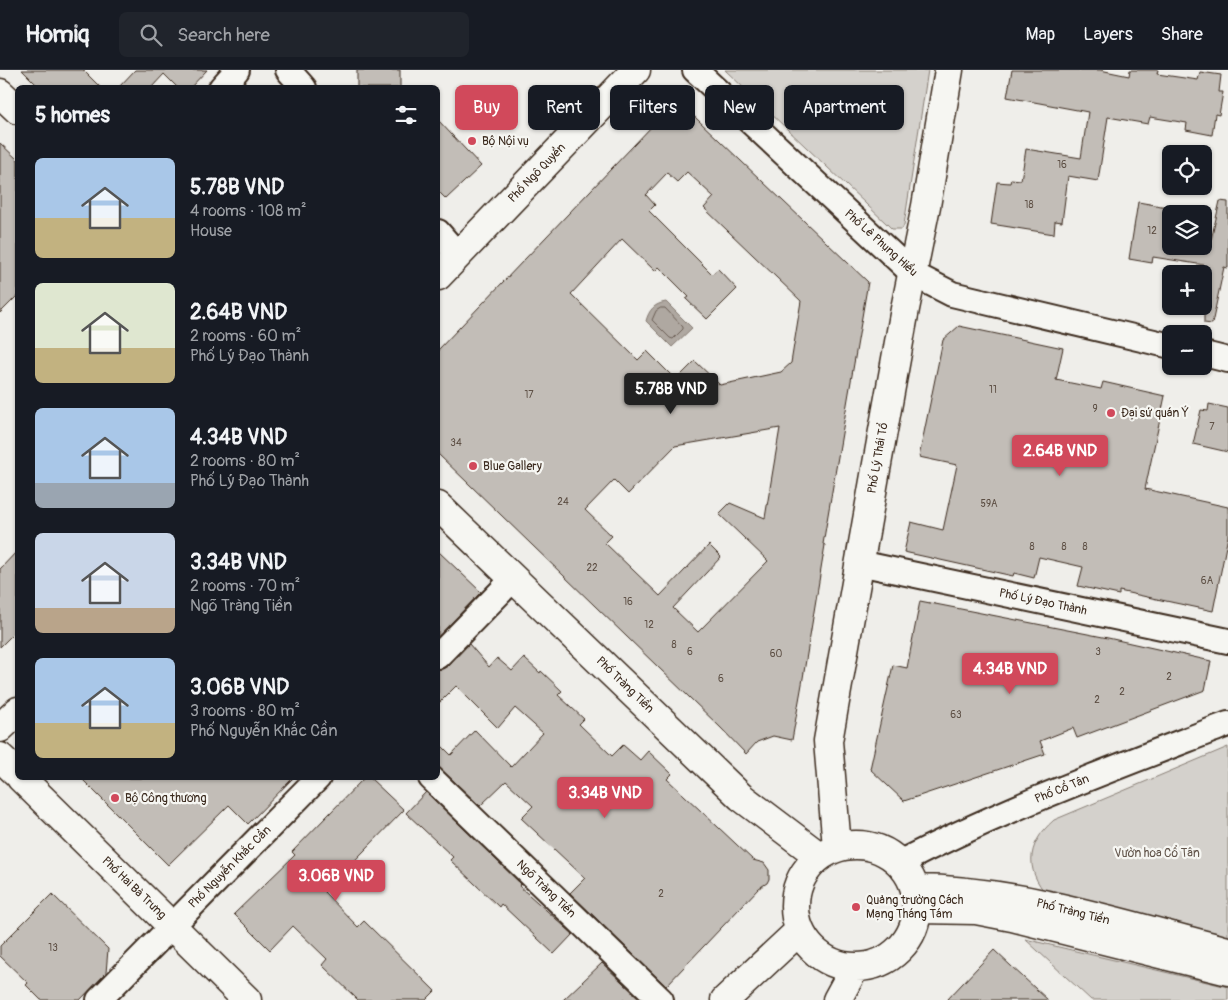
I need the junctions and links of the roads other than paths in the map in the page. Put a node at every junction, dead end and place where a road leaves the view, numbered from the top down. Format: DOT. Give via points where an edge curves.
graph roads {
  1 [pos="237,70"];
  2 [pos="288,70"];
  3 [pos="636,70"];
  4 [pos="695,70"];
  5 [pos="949,70"];
  6 [pos="224,85"];
  7 [pos="301,85"];
  8 [pos="0,93"];
  9 [pos="15,107"];
  10 [pos="440,234"];
  11 [pos="458,255"];
  12 [pos="440,274"];
  13 [pos="913,274"];
  14 [pos="1162,344"];
  15 [pos="1212,356"];
  16 [pos="1228,360"];
  17 [pos="440,508"];
  18 [pos="859,563"];
  19 [pos="514,578"];
  20 [pos="1228,640"];
  21 [pos="440,654"];
  22 [pos="15,714"];
  23 [pos="1228,724"];
  24 [pos="0,728"];
  25 [pos="0,757"];
  26 [pos="15,771"];
  27 [pos="23,780"];
  28 [pos="316,780"];
  29 [pos="433,780"];
  30 [pos="828,851"];
  31 [pos="899,863"];
  32 [pos="918,899"];
  33 [pos="172,926"];
  34 [pos="799,931"];
  35 [pos="1228,951"];
  36 [pos="855,967"];
  37 [pos="1228,971"];
  38 [pos="99,1000"];
  39 [pos="247,1000"];
  40 [pos="661,1000"];
  41 [pos="725,1000"];
  42 [pos="837,1000"];
  1 -- 6 [label="street"];
  2 -- 7 [label="street"];
  3 -- 11 [label="street, Phố Ngô Quyền"];
  4 -- 13 [label="street, Phố Lê Phụng Hiểu"];
  5 -- 13 [label="street, Phố Lý Thái Tổ"];
  8 -- 9 [label="street"];
  10 -- 11 [label="street"];
  11 -- 12 [label="street, Phố Ngô Quyền"];
  13 -- 14 [label="street, Phố Lê Phụng Hiểu" via="952,294"];
  13 -- 18 [label="street, Phố Lý Thái Tổ"];
  15 -- 16 [label="street"];
  17 -- 19 [label="street, Phố Tràng Tiền"];
  18 -- 20 [label="street, Phố Lý Đạo Thành"];
  18 -- 30 [label="street, Phố Lý Thái Tổ" via="828,740"];
  19 -- 21 [label="street"];
  19 -- 30 [label="street, Phố Tràng Tiền" via="740,797"];
  22 -- 24 [label="street"];
  23 -- 31 [label="street, Phố Cổ Tân" via="1066,787 955,834"];
  25 -- 26 [label="street"];
  27 -- 33 [label="street, Phố Hai Bà Trưng"];
  28 -- 33 [label="street, Phố Nguyễn Khắc Cần"];
  29 -- 40 [label="street, Ngõ Tràng Tiền"];
  30 -- 31 [label="street" via="855,845 874,848"];
  30 -- 34 [label="street" via="803,874 797,888 794,902"];
  31 -- 32 [label="street" via="909,875"];
  32 -- 35 [label="street, Phố Tràng Tiền" via="950,890 1029,900"];
  32 -- 36 [label="street" via="915,926 894,954 875,964"];
  32 -- 37 [label="street, Phố Tràng Tiền" via="1012,917"];
  33 -- 38 [label="street, Phố Nguyễn Khắc Cần"];
  33 -- 39 [label="street, Phố Hai Bà Trưng"];
  34 -- 36 [label="street" via="816,953 828,961"];
  34 -- 41 [label="street"];
  36 -- 42 [label="street"];
}
